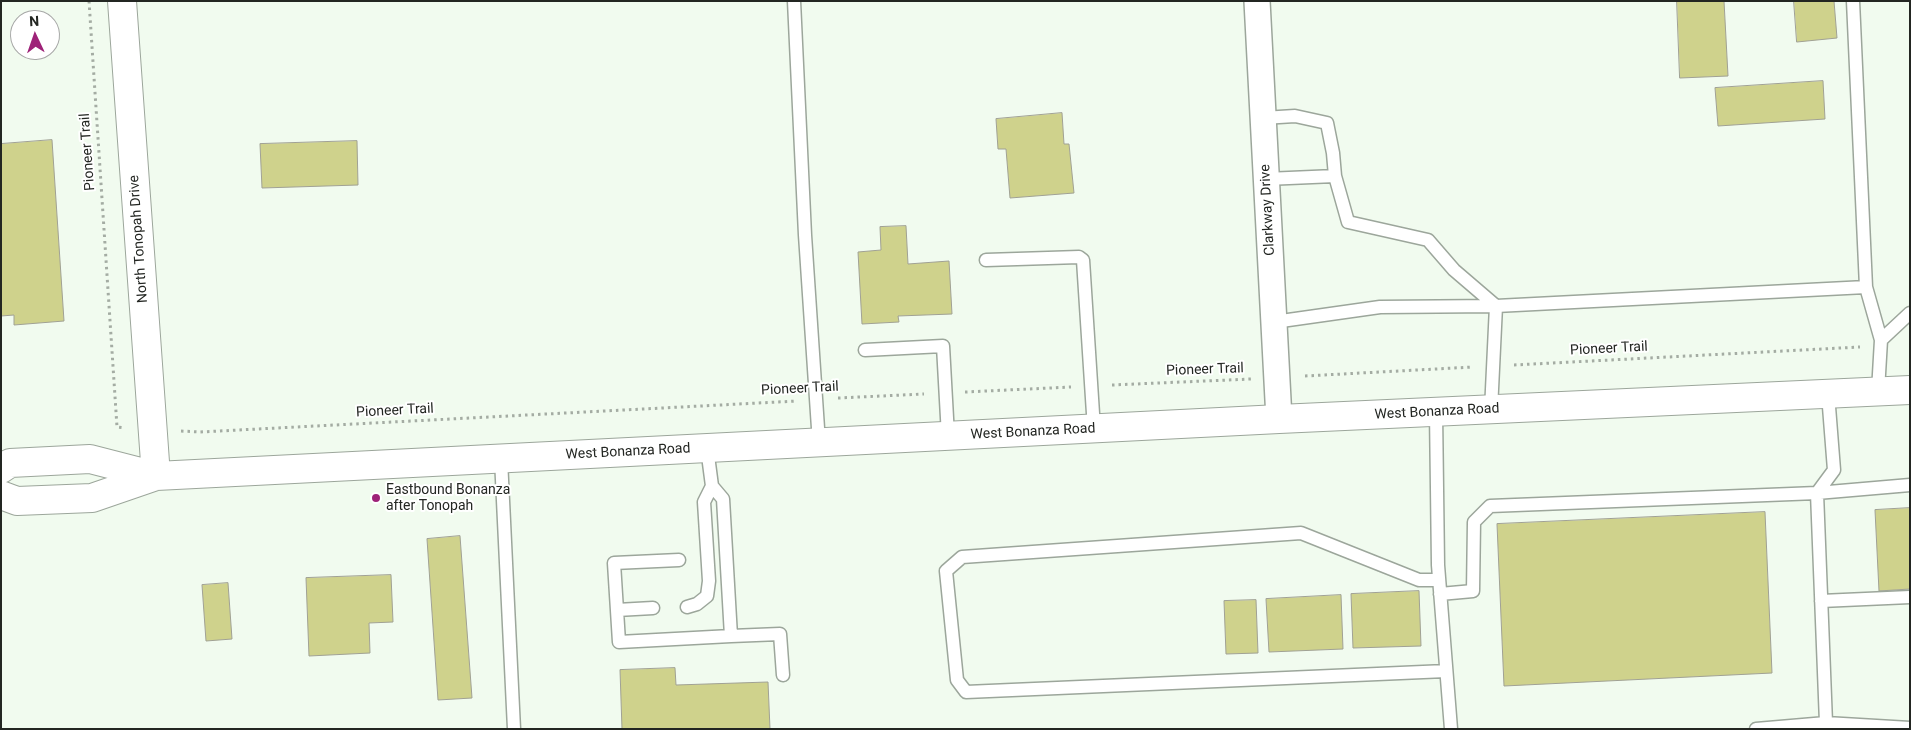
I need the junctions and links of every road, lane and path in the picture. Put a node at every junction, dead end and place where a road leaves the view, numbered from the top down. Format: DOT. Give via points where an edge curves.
graph roads {
  1 [pos="90,1"];
  2 [pos="122,1"];
  3 [pos="794,1"];
  4 [pos="1257,1"];
  5 [pos="1853,1"];
  6 [pos="1263,118"];
  7 [pos="1335,176"];
  8 [pos="1266,179"];
  9 [pos="986,260"];
  10 [pos="1866,287"];
  11 [pos="1496,306"];
  12 [pos="1910,313"];
  13 [pos="1274,322"];
  14 [pos="1881,343"];
  15 [pos="865,350"];
  16 [pos="1493,366"];
  17 [pos="1277,378"];
  18 [pos="1092,386"];
  19 [pos="1910,390"];
  20 [pos="1878,391"];
  21 [pos="946,393"];
  22 [pos="1828,394"];
  23 [pos="817,400"];
  24 [pos="1491,410"];
  25 [pos="1436,412"];
  26 [pos="1279,420"];
  27 [pos="1094,429"];
  28 [pos="153,430"];
  29 [pos="948,436"];
  30 [pos="819,442"];
  31 [pos="707,448"];
  32 [pos="502,459"];
  33 [pos="1,469"];
  34 [pos="156,476"];
  35 [pos="1910,485"];
  36 [pos="712,486"];
  37 [pos="1817,493"];
  38 [pos="1,495"];
  39 [pos="679,560"];
  40 [pos="1439,580"];
  41 [pos="1440,594"];
  42 [pos="1910,597"];
  43 [pos="1821,601"];
  44 [pos="687,607"];
  45 [pos="653,608"];
  46 [pos="617,610"];
  47 [pos="731,636"];
  48 [pos="1446,671"];
  49 [pos="783,675"];
  50 [pos="1826,723"];
  51 [pos="1910,728"];
  52 [pos="514,729"];
  53 [pos="1451,729"];
  54 [pos="1756,729"];
  1 -- 28 [label="path, Pioneer Trail" via="118,427"];
  2 -- 28 [label="main road, North Tonopah Drive"];
  3 -- 23 [label="lane"];
  4 -- 6 [label="street, Clarkway Drive"];
  5 -- 10 [label="lane"];
  6 -- 7 [label="lane" via="1295,116 1327,123"];
  6 -- 8 [label="street, Clarkway Drive"];
  7 -- 8 [label="lane"];
  7 -- 11 [label="lane" via="1348,222 1428,240 1454,270"];
  8 -- 13 [label="street, Clarkway Drive"];
  9 -- 18 [label="lane" via="1079,256 1083,260"];
  10 -- 11 [label="lane"];
  10 -- 14 [label="lane"];
  11 -- 13 [label="lane" via="1380,307"];
  11 -- 16 [label="lane"];
  12 -- 14 [label="lane"];
  13 -- 17 [label="street, Clarkway Drive"];
  14 -- 16 [label="path, Pioneer Trail"];
  14 -- 20 [label="lane"];
  15 -- 21 [label="lane" via="943,346"];
  16 -- 17 [label="path, Pioneer Trail"];
  16 -- 24 [label="lane"];
  17 -- 18 [label="path, Pioneer Trail"];
  17 -- 26 [label="street, Clarkway Drive"];
  18 -- 21 [label="path, Pioneer Trail"];
  18 -- 27 [label="lane"];
  19 -- 20 [label="main road, West Bonanza Road"];
  20 -- 22 [label="main road, West Bonanza Road"];
  21 -- 23 [label="path, Pioneer Trail"];
  21 -- 29 [label="lane"];
  22 -- 24 [label="main road, West Bonanza Road"];
  22 -- 37 [label="lane" via="1834,470"];
  23 -- 28 [label="path, Pioneer Trail" via="200,432"];
  23 -- 30 [label="lane"];
  24 -- 25 [label="main road, West Bonanza Road"];
  25 -- 26 [label="main road, West Bonanza Road"];
  25 -- 40 [label="lane"];
  26 -- 27 [label="main road, West Bonanza Road"];
  27 -- 29 [label="main road, West Bonanza Road"];
  28 -- 34 [label="main road, North Tonopah Drive"];
  29 -- 30 [label="main road, West Bonanza Road"];
  30 -- 31 [label="main road, West Bonanza Road"];
  31 -- 32 [label="main road, West Bonanza Road"];
  31 -- 36 [label="lane"];
  32 -- 34 [label="main road, West Bonanza Road"];
  32 -- 52 [label="lane"];
  33 -- 34 [label="main road, West Bonanza Road" via="10,463 90,459"];
  34 -- 38 [label="main road, West Bonanza Road" via="92,498 17,501"];
  35 -- 37 [label="lane"];
  36 -- 44 [label="lane" via="704,502 709,580 706,596"];
  36 -- 47 [label="lane" via="723,499"];
  37 -- 41 [label="lane" via="1490,506 1474,522 1472,591"];
  37 -- 43 [label="lane"];
  39 -- 46 [label="lane" via="614,563"];
  40 -- 41 [label="lane"];
  40 -- 48 [label="lane" via="1419,580 1302,533 962,557 946,570 958,680 966,692"];
  41 -- 48 [label="lane"];
  42 -- 43 [label="lane"];
  43 -- 50 [label="lane"];
  45 -- 46 [label="lane"];
  46 -- 47 [label="lane" via="619,642"];
  47 -- 49 [label="lane" via="780,634"];
  48 -- 53 [label="lane"];
  50 -- 51 [label="lane"];
  50 -- 54 [label="lane"];
}
